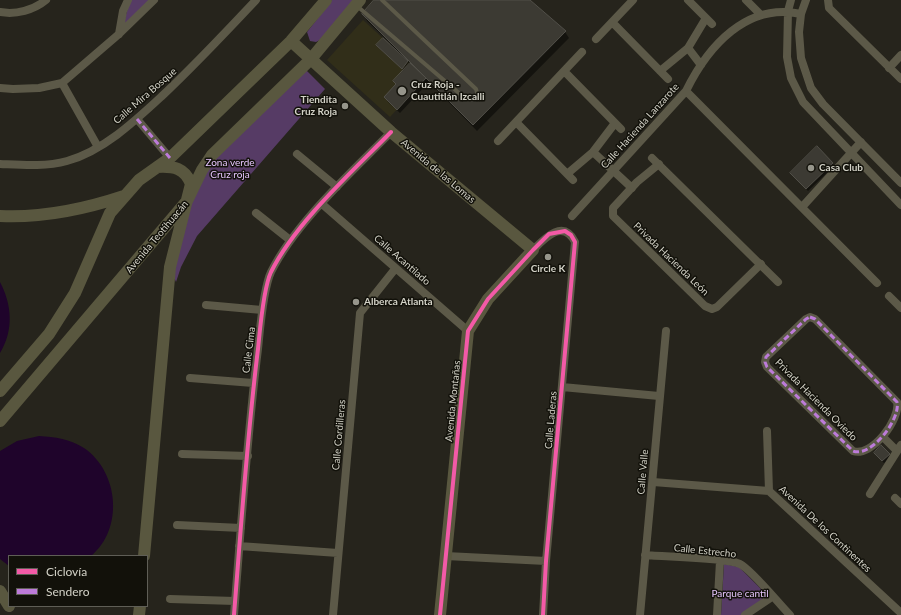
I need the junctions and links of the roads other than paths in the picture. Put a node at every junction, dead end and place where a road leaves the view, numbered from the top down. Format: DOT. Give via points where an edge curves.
graph roads {
  1 [pos="46,0"];
  2 [pos="128,0"];
  3 [pos="154,0"];
  4 [pos="256,0"];
  5 [pos="326,0"];
  6 [pos="382,0"];
  7 [pos="634,0"];
  8 [pos="688,0"];
  9 [pos="746,0"];
  10 [pos="791,0"];
  11 [pos="806,0"];
  12 [pos="828,0"];
  13 [pos="358,2"];
  14 [pos="788,11"];
  15 [pos="0,12"];
  16 [pos="760,14"];
  17 [pos="801,14"];
  18 [pos="612,22"];
  19 [pos="119,34"];
  20 [pos="596,39"];
  21 [pos="291,41"];
  22 [pos="688,48"];
  23 [pos="582,52"];
  24 [pos="901,55"];
  25 [pos="311,59"];
  26 [pos="701,64"];
  27 [pos="889,68"];
  28 [pos="564,71"];
  29 [pos="660,71"];
  30 [pos="668,79"];
  31 [pos="901,79"];
  32 [pos="62,83"];
  33 [pos="0,88"];
  34 [pos="686,90"];
  35 [pos="137,119"];
  36 [pos="516,122"];
  37 [pos="391,132"];
  38 [pos="498,141"];
  39 [pos="861,142"];
  40 [pos="98,147"];
  41 [pos="593,152"];
  42 [pos="851,153"];
  43 [pos="297,154"];
  44 [pos="170,158"];
  45 [pos="0,164"];
  46 [pos="157,167"];
  47 [pos="614,170"];
  48 [pos="567,174"];
  49 [pos="573,180"];
  50 [pos="901,182"];
  51 [pos="337,187"];
  52 [pos="632,188"];
  53 [pos="126,196"];
  54 [pos="187,201"];
  55 [pos="322,204"];
  56 [pos="901,205"];
  57 [pos="803,206"];
  58 [pos="256,213"];
  59 [pos="0,216"];
  60 [pos="572,216"];
  61 [pos="565,232"];
  62 [pos="290,240"];
  63 [pos="533,250"];
  64 [pos="761,264"];
  65 [pos="395,269"];
  66 [pos="778,282"];
  67 [pos="877,283"];
  68 [pos="889,296"];
  69 [pos="206,305"];
  70 [pos="901,308"];
  71 [pos="262,310"];
  72 [pos="468,331"];
  73 [pos="666,331"];
  74 [pos="190,378"];
  75 [pos="253,383"];
  76 [pos="562,387"];
  77 [pos="0,391"];
  78 [pos="659,396"];
  79 [pos="0,421"];
  80 [pos="767,431"];
  81 [pos="884,438"];
  82 [pos="899,448"];
  83 [pos="182,454"];
  84 [pos="248,456"];
  85 [pos="653,482"];
  86 [pos="769,491"];
  87 [pos="870,494"];
  88 [pos="177,525"];
  89 [pos="241,528"];
  90 [pos="239,546"];
  91 [pos="338,553"];
  92 [pos="144,555"];
  93 [pos="645,555"];
  94 [pos="446,556"];
  95 [pos="546,561"];
  96 [pos="720,561"];
  97 [pos="0,591"];
  98 [pos="772,597"];
  99 [pos="170,599"];
  100 [pos="235,601"];
  101 [pos="8,604"];
  102 [pos="901,613"];
  103 [pos="234,615"];
  104 [pos="333,615"];
  105 [pos="440,615"];
  106 [pos="543,615"];
  107 [pos="640,615"];
  108 [pos="717,615"];
  109 [pos="745,615"];
  110 [pos="790,615"];
  1 -- 15 [label="street" via="21,12"];
  2 -- 19 [label="street" via="123,11"];
  3 -- 19 [label="street"];
  4 -- 35 [label="street, Calle Mira Bosque" via="200,60"];
  5 -- 21 [label="main road"];
  6 -- 13 [label="lane" via="476,89 478,96 475,99 466,99"];
  7 -- 18 [label="street"];
  8 -- 22 [label="street" via="709,21"];
  9 -- 16 [label="street"];
  10 -- 14 [label="street"];
  11 -- 17 [label="street"];
  12 -- 27 [label="street" via="829,8"];
  13 -- 25 [label="main road, Avenida Teotihuacán"];
  14 -- 16 [label="street, Calle Hacienda Lanzarote"];
  14 -- 17 [label="street, Calle Hacienda Lanzarote"];
  14 -- 42 [label="street" via="787,57 791,78 803,102"];
  16 -- 26 [label="street, Calle Hacienda Lanzarote" via="737,26 716,45"];
  17 -- 39 [label="street" via="801,58 811,88 823,104"];
  18 -- 20 [label="street"];
  18 -- 29 [label="street"];
  19 -- 32 [label="street"];
  21 -- 25 [label="main road, Avenida de las Lomas"];
  21 -- 44 [label="main road"];
  22 -- 26 [label="street"];
  22 -- 29 [label="street"];
  23 -- 28 [label="street"];
  24 -- 27 [label="street"];
  25 -- 37 [label="main road, Avenida de las Lomas"];
  25 -- 54 [label="main road, Avenida Teotihuacán" via="212,155"];
  26 -- 34 [label="street, Calle Hacienda Lanzarote"];
  27 -- 31 [label="street"];
  28 -- 36 [label="street"];
  28 -- 41 [label="street" via="618,126"];
  29 -- 30 [label="street"];
  32 -- 33 [label="street" via="39,88"];
  32 -- 40 [label="street"];
  34 -- 47 [label="street, Calle Hacienda Lanzarote"];
  34 -- 57 [label="street"];
  35 -- 40 [label="street, Calle Mira Bosque"];
  35 -- 44 [label="street"];
  36 -- 38 [label="street"];
  36 -- 48 [label="street"];
  37 -- 51 [label="street, Calle Cima"];
  37 -- 63 [label="main road, Avenida de las Lomas"];
  39 -- 42 [label="street"];
  39 -- 50 [label="street"];
  40 -- 45 [label="street, Calle Mira Bosque" via="67,161 32,166"];
  41 -- 47 [label="street"];
  41 -- 48 [label="street"];
  42 -- 56 [label="street"];
  42 -- 57 [label="street"];
  43 -- 51 [label="street"];
  44 -- 46 [label="main road"];
  46 -- 53 [label="main road" via="139,180"];
  46 -- 54 [label="main road" via="170,166 181,169 188,176 190,184"];
  47 -- 52 [label="street"];
  47 -- 60 [label="street, Calle Hacienda Lanzarote"];
  48 -- 49 [label="street"];
  51 -- 55 [label="street, Calle Cima"];
  52 -- 64 [label="street, Privada Hacienda León" via="656,161"];
  52 -- 64 [label="street, Privada Hacienda León" via="613,208 613,216 705,306 718,307"];
  53 -- 59 [label="main road" via="104,203 41,215"];
  53 -- 77 [label="main road" via="110,213 72,299 49,334"];
  54 -- 79 [label="main road, Avenida Teotihuacán"];
  54 -- 92 [label="main road" via="170,267"];
  55 -- 62 [label="street, Calle Cima"];
  55 -- 65 [label="street, Calle Acantilado"];
  57 -- 67 [label="street"];
  58 -- 62 [label="street"];
  61 -- 63 [label="street, Avenida Montañas" via="549,234"];
  61 -- 76 [label="street, Calle Laderas" via="571,235 575,242"];
  62 -- 71 [label="street, Calle Cima" via="270,273"];
  63 -- 72 [label="main road, Avenida Montañas" via="488,299"];
  64 -- 66 [label="street, Privada Hacienda León"];
  65 -- 72 [label="street, Calle Acantilado"];
  65 -- 91 [label="street, Calle Cordilleras" via="360,313"];
  68 -- 70 [label="street"];
  69 -- 71 [label="street"];
  71 -- 75 [label="street, Calle Cima"];
  72 -- 94 [label="main road, Avenida Montañas"];
  73 -- 78 [label="street, Calle Valle"];
  74 -- 75 [label="street"];
  75 -- 84 [label="street, Calle Cima"];
  76 -- 78 [label="street"];
  76 -- 95 [label="street, Calle Laderas"];
  78 -- 85 [label="street, Calle Valle"];
  80 -- 86 [label="street"];
  81 -- 81 [label="street, Privada Hacienda Oviedo" via="898,414 897,402 815,319 806,319 766,358 767,367 853,451 864,452"];
  81 -- 82 [label="street"];
  82 -- 87 [label="street"];
  83 -- 84 [label="street"];
  84 -- 89 [label="street, Calle Cima"];
  85 -- 86 [label="street, Avenida De los Continentes"];
  85 -- 93 [label="street, Calle Valle"];
  86 -- 102 [label="street, Avenida De los Continentes"];
  88 -- 89 [label="street"];
  89 -- 90 [label="street, Calle Cima"];
  90 -- 91 [label="street"];
  90 -- 100 [label="street, Calle Cima"];
  91 -- 104 [label="street, Calle Cordilleras"];
  93 -- 96 [label="street, Calle Estrecho"];
  93 -- 107 [label="street, Calle Valle"];
  94 -- 95 [label="street"];
  94 -- 105 [label="main road, Avenida Montañas"];
  95 -- 106 [label="street, Calle Laderas"];
  96 -- 98 [label="street, Calle Estrecho" via="740,564 749,570"];
  96 -- 108 [label="street"];
  97 -- 101 [label="main road"];
  98 -- 109 [label="street"];
  98 -- 110 [label="street, Calle Estrecho"];
  99 -- 100 [label="street"];
  100 -- 103 [label="street, Calle Cima"];
}
